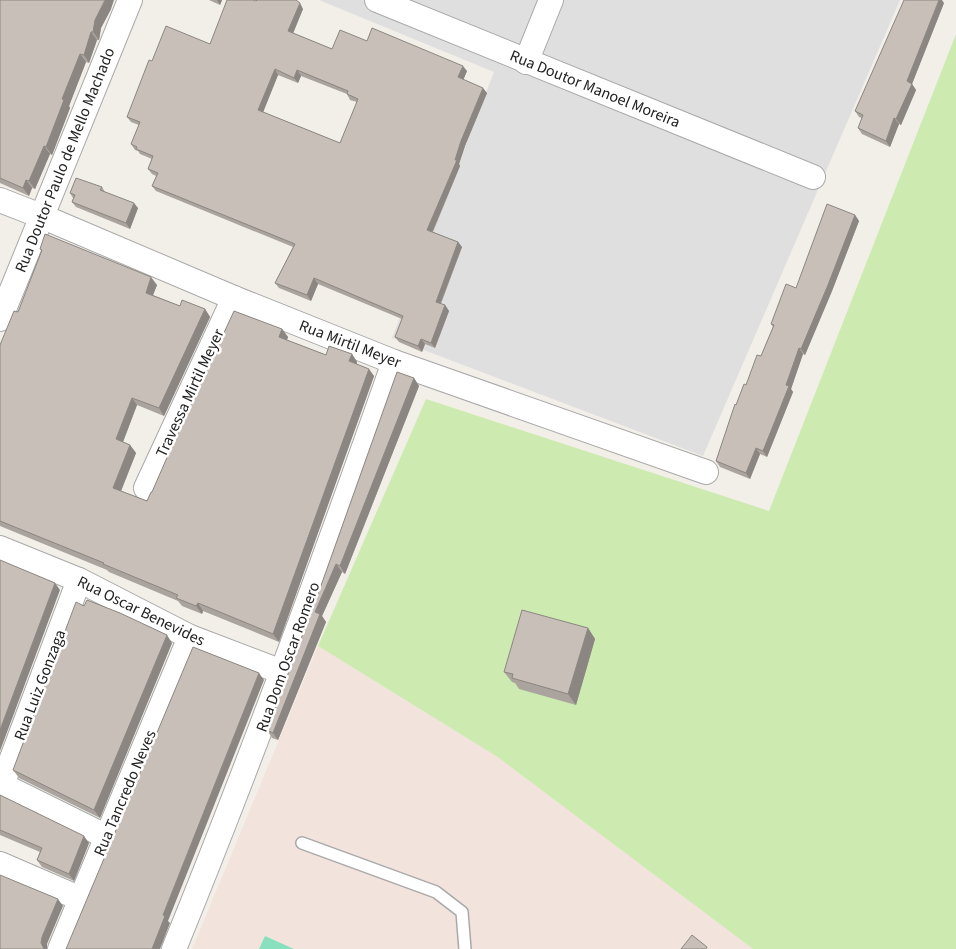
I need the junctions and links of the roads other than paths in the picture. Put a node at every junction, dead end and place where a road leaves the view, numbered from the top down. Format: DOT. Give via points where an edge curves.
graph roads {
  1 [pos="130,0"];
  2 [pos="377,0"];
  3 [pos="551,0"];
  4 [pos="526,62"];
  5 [pos="813,177"];
  6 [pos="0,200"];
  7 [pos="41,216"];
  8 [pos="234,298"];
  9 [pos="0,319"];
  10 [pos="394,362"];
  11 [pos="706,472"];
  12 [pos="146,488"];
  13 [pos="0,548"];
  14 [pos="79,580"];
  15 [pos="190,637"];
  16 [pos="282,672"];
  17 [pos="1,788"];
  18 [pos="107,837"];
  19 [pos="302,843"];
  20 [pos="0,864"];
  21 [pos="81,899"];
  22 [pos="60,949"];
  23 [pos="174,949"];
  24 [pos="465,949"];
  1 -- 7 [label="street, Rua Doutor Paulo de Mello Machado"];
  2 -- 4 [label="street, Rua Doutor Manoel Moreira"];
  3 -- 4 [label="street"];
  4 -- 5 [label="street, Rua Doutor Manoel Moreira"];
  6 -- 7 [label="street, Rua Mirtil Meyer"];
  7 -- 8 [label="street, Rua Mirtil Meyer"];
  7 -- 9 [label="street, Rua Doutor Paulo de Mello Machado"];
  8 -- 10 [label="street, Rua Mirtil Meyer"];
  8 -- 12 [label="street, Travessa Mirtil Meyer"];
  10 -- 11 [label="street, Rua Mirtil Meyer"];
  10 -- 16 [label="street, Rua Dom Oscar Romero"];
  13 -- 14 [label="street, Rua Oscar Benevides"];
  14 -- 15 [label="street, Rua Oscar Benevides"];
  14 -- 17 [label="street, Rua Luiz Gonzaga"];
  15 -- 16 [label="street, Rua Oscar Benevides"];
  15 -- 18 [label="street, Rua Tancredo Neves"];
  16 -- 23 [label="street, Rua Dom Oscar Romero"];
  17 -- 18 [label="street"];
  18 -- 21 [label="street, Rua Tancredo Neves"];
  19 -- 24 [label="lane" via="436,892 462,912"];
  20 -- 21 [label="street"];
  21 -- 22 [label="street, Rua Tancredo Neves"];
}
